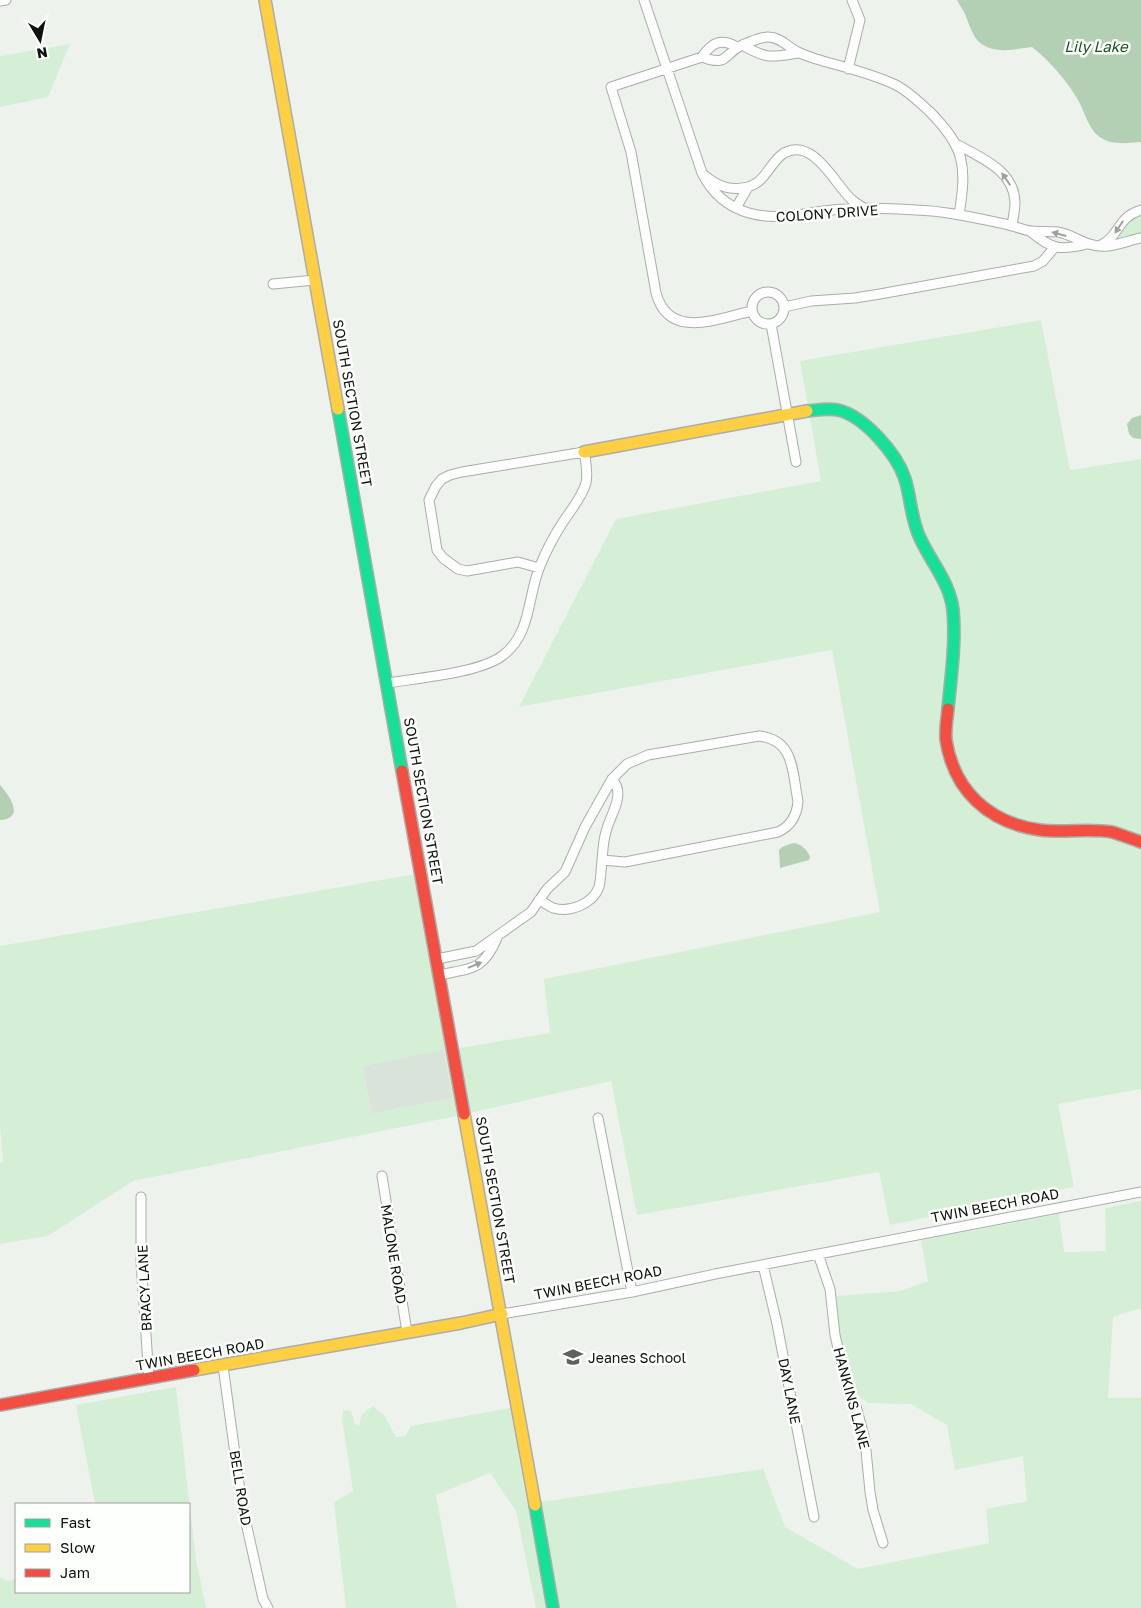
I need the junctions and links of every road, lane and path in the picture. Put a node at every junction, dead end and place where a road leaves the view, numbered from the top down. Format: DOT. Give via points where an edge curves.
graph roads {
  1 [pos="6,0"];
  2 [pos="265,0"];
  3 [pos="644,0"];
  4 [pos="852,0"];
  5 [pos="0,2"];
  6 [pos="740,46"];
  7 [pos="799,53"];
  8 [pos="702,57"];
  9 [pos="666,69"];
  10 [pos="848,69"];
  11 [pos="958,146"];
  12 [pos="702,173"];
  13 [pos="748,188"];
  14 [pos="736,208"];
  15 [pos="864,208"];
  16 [pos="1141,210"];
  17 [pos="959,215"];
  18 [pos="1012,226"];
  19 [pos="1030,231"];
  20 [pos="1141,238"];
  21 [pos="1087,244"];
  22 [pos="1100,246"];
  23 [pos="1054,248"];
  24 [pos="316,280"];
  25 [pos="273,284"];
  26 [pos="784,307"];
  27 [pos="752,310"];
  28 [pos="772,324"];
  29 [pos="787,414"];
  30 [pos="584,452"];
  31 [pos="796,462"];
  32 [pos="539,568"];
  33 [pos="388,683"];
  34 [pos="612,780"];
  35 [pos="1141,842"];
  36 [pos="602,860"];
  37 [pos="539,900"];
  38 [pos="498,937"];
  39 [pos="437,959"];
  40 [pos="439,975"];
  41 [pos="598,1118"];
  42 [pos="382,1176"];
  43 [pos="1141,1192"];
  44 [pos="141,1197"];
  45 [pos="818,1254"];
  46 [pos="763,1265"];
  47 [pos="632,1292"];
  48 [pos="502,1314"];
  49 [pos="407,1332"];
  50 [pos="223,1366"];
  51 [pos="149,1378"];
  52 [pos="0,1405"];
  53 [pos="814,1517"];
  54 [pos="883,1543"];
  55 [pos="268,1608"];
  56 [pos="553,1608"];
  1 -- 5 [label="street"];
  2 -- 24 [label="street, SOUTH SECTION STREET"];
  3 -- 9 [label="street, COLONY DRIVE"];
  4 -- 10 [label="street" via="860,20"];
  6 -- 7 [label="street" via="769,57"];
  6 -- 7 [label="street" via="770,37"];
  6 -- 8 [label="street" via="721,61"];
  6 -- 8 [label="street" via="716,43"];
  7 -- 10 [label="street"];
  8 -- 9 [label="street"];
  9 -- 12 [label="street, COLONY DRIVE"];
  9 -- 27 [label="street" via="611,87 632,152 660,307 684,323"];
  10 -- 11 [label="street" via="897,86 944,127"];
  11 -- 17 [label="street" via="963,168"];
  18 -- 11 [label="street, one-way" via="1015,202 1005,174"];
  12 -- 13 [label="street" via="725,188"];
  12 -- 14 [label="street, COLONY DRIVE" via="708,186"];
  13 -- 14 [label="street"];
  13 -- 15 [label="street" via="758,182 784,154 801,150 817,158 851,200"];
  14 -- 15 [label="street, COLONY DRIVE" via="767,217"];
  15 -- 17 [label="street, COLONY DRIVE"];
  16 -- 22 [label="street, one-way" via="1127,216 1112,238"];
  17 -- 18 [label="street, COLONY DRIVE"];
  18 -- 19 [label="street, COLONY DRIVE"];
  21 -- 19 [label="street, COLONY DRIVE, one-way" via="1060,232"];
  19 -- 23 [label="street, COLONY DRIVE"];
  20 -- 22 [label="street, COLONY DRIVE"];
  21 -- 22 [label="street, COLONY DRIVE"];
  21 -- 23 [label="street, COLONY DRIVE"];
  23 -- 26 [label="street" via="1034,266 880,294"];
  24 -- 25 [label="street"];
  24 -- 33 [label="street, SOUTH SECTION STREET"];
  26 -- 27 [label="street" via="776,294 766,293 757,297"];
  26 -- 28 [label="street" via="780,320"];
  27 -- 28 [label="street" via="758,320"];
  28 -- 29 [label="street"];
  29 -- 30 [label="street"];
  29 -- 31 [label="street"];
  29 -- 35 [label="street" via="825,409 846,412 884,442 898,463 920,537 943,578 953,608 946,738 953,766 966,791 988,811 1016,825 1042,830 1111,832"];
  30 -- 32 [label="street" via="586,483"];
  30 -- 32 [label="street" via="450,475 436,486 429,500 437,550 442,558 458,569 477,570 518,562"];
  32 -- 33 [label="street" via="522,632 502,656 476,668"];
  33 -- 39 [label="street, SOUTH SECTION STREET"];
  34 -- 36 [label="street" via="616,785 616,810 605,832"];
  34 -- 36 [label="street" via="627,764 648,756 766,736 777,741 789,754 798,801 791,823 778,832 625,862"];
  34 -- 37 [label="street" via="585,827 565,872"];
  36 -- 37 [label="street" via="598,888 587,902 561,909"];
  37 -- 38 [label="street" via="528,915"];
  38 -- 39 [label="street" via="476,951"];
  40 -- 38 [label="street, one-way" via="480,964 490,954"];
  39 -- 40 [label="street, SOUTH SECTION STREET"];
  40 -- 48 [label="street, SOUTH SECTION STREET"];
  41 -- 47 [label="street"];
  42 -- 49 [label="street, MALONE ROAD"];
  43 -- 45 [label="street, TWIN BEECH ROAD"];
  44 -- 51 [label="street, BRACY LANE" via="141,1262"];
  45 -- 46 [label="street, TWIN BEECH ROAD"];
  45 -- 54 [label="street, HANKINS LANE" via="830,1289 835,1334 848,1391 856,1406 865,1440 870,1492"];
  46 -- 47 [label="street, TWIN BEECH ROAD"];
  46 -- 53 [label="street, DAY LANE"];
  47 -- 48 [label="street, TWIN BEECH ROAD"];
  48 -- 49 [label="street, TWIN BEECH ROAD"];
  48 -- 56 [label="street, SOUTH SECTION STREET"];
  49 -- 50 [label="street, TWIN BEECH ROAD"];
  50 -- 51 [label="street, TWIN BEECH ROAD"];
  50 -- 55 [label="street, BELL ROAD" via="242,1505 263,1599"];
  51 -- 52 [label="street, TWIN BEECH ROAD"];
}
